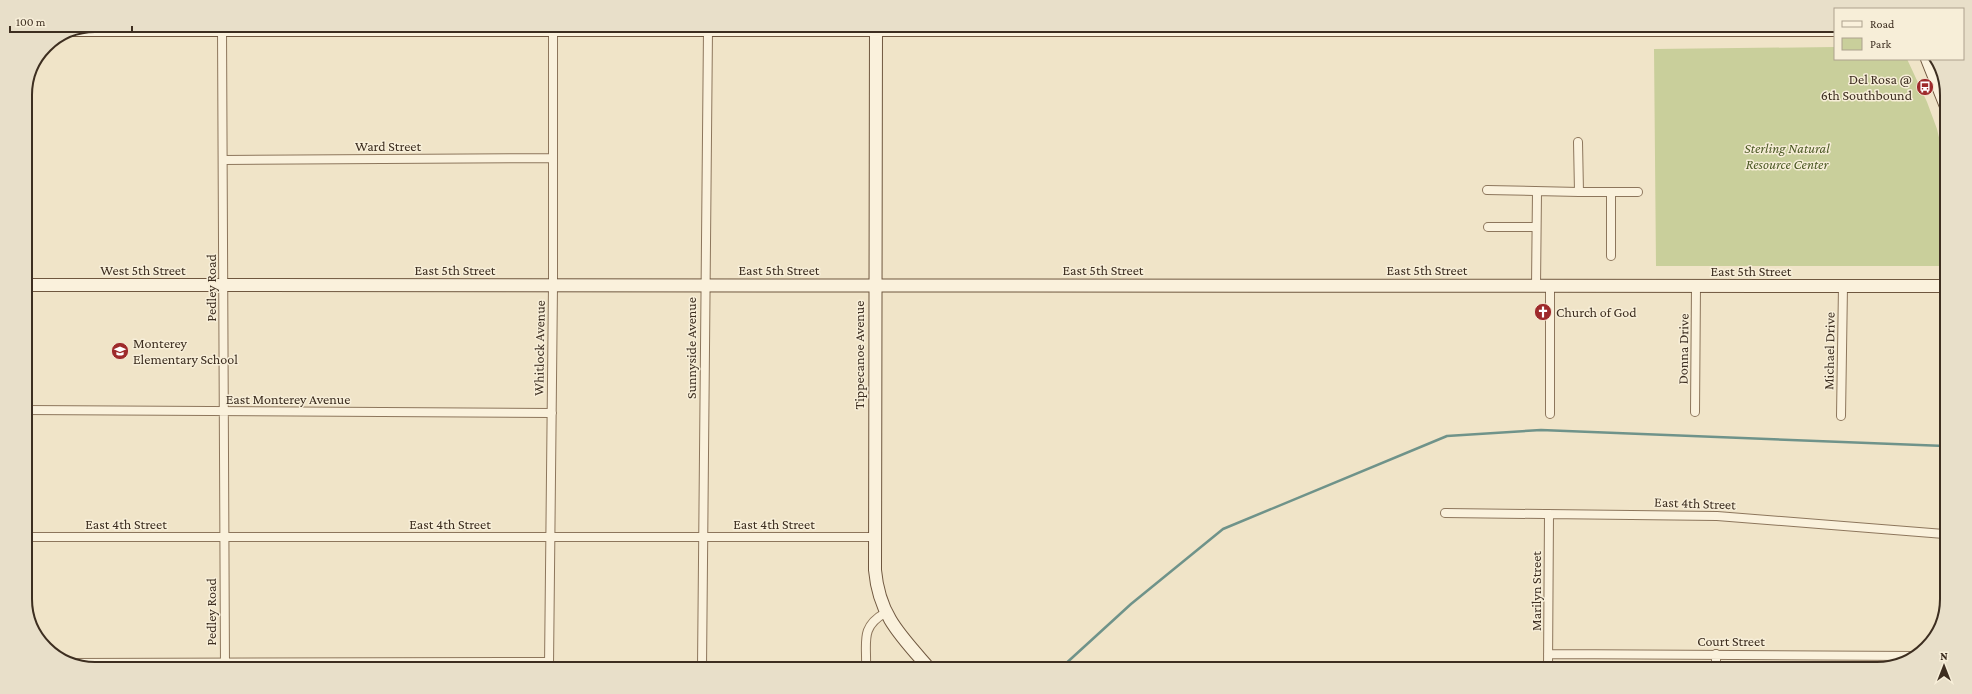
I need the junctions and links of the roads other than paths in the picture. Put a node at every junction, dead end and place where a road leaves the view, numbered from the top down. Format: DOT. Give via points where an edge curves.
graph roads {
  1 [pos="222,32"];
  2 [pos="553,32"];
  3 [pos="708,32"];
  4 [pos="876,32"];
  5 [pos="1926,60"];
  6 [pos="1940,92"];
  7 [pos="1578,142"];
  8 [pos="553,158"];
  9 [pos="224,160"];
  10 [pos="1487,190"];
  11 [pos="1537,192"];
  12 [pos="1579,192"];
  13 [pos="1611,192"];
  14 [pos="1638,192"];
  15 [pos="1488,226"];
  16 [pos="1536,226"];
  17 [pos="1611,256"];
  18 [pos="553,284"];
  19 [pos="32,285"];
  20 [pos="224,285"];
  21 [pos="261,285"];
  22 [pos="704,285"];
  23 [pos="874,285"];
  24 [pos="1536,286"];
  25 [pos="1550,286"];
  26 [pos="1696,286"];
  27 [pos="1843,286"];
  28 [pos="1940,286"];
  29 [pos="32,410"];
  30 [pos="224,412"];
  31 [pos="1695,412"];
  32 [pos="552,413"];
  33 [pos="1550,414"];
  34 [pos="1841,416"];
  35 [pos="1445,513"];
  36 [pos="1549,514"];
  37 [pos="1940,534"];
  38 [pos="32,537"];
  39 [pos="224,537"];
  40 [pos="550,537"];
  41 [pos="703,537"];
  42 [pos="874,537"];
  43 [pos="885,613"];
  44 [pos="1548,654"];
  45 [pos="1716,654"];
  46 [pos="1904,656"];
  47 [pos="224,662"];
  48 [pos="549,662"];
  49 [pos="702,662"];
  50 [pos="866,662"];
  51 [pos="924,662"];
  52 [pos="1548,662"];
  53 [pos="1716,662"];
  1 -- 9 [label="street, Pedley Road"];
  2 -- 8 [label="street, Whitlock Avenue"];
  3 -- 22 [label="street, Sunnyside Avenue"];
  4 -- 23 [label="street, Tippecanoe Avenue"];
  5 -- 6 [label="street"];
  7 -- 12 [label="street"];
  8 -- 9 [label="street, Ward Street"];
  8 -- 18 [label="street, Whitlock Avenue"];
  9 -- 20 [label="street, Pedley Road"];
  10 -- 11 [label="street"];
  11 -- 12 [label="street"];
  11 -- 16 [label="street"];
  12 -- 13 [label="street"];
  13 -- 14 [label="street"];
  13 -- 17 [label="street"];
  15 -- 16 [label="street"];
  16 -- 24 [label="street"];
  18 -- 21 [label="street, East 5th Street"];
  18 -- 22 [label="street, East 5th Street"];
  18 -- 32 [label="street, Whitlock Avenue"];
  19 -- 20 [label="street, West 5th Street"];
  20 -- 21 [label="street, West 5th Street"];
  20 -- 30 [label="street, Pedley Road"];
  22 -- 23 [label="street, East 5th Street"];
  22 -- 41 [label="street, Sunnyside Avenue"];
  23 -- 24 [label="street, East 5th Street"];
  23 -- 42 [label="street, Tippecanoe Avenue"];
  24 -- 25 [label="street, East 5th Street"];
  25 -- 26 [label="street, East 5th Street"];
  25 -- 33 [label="street"];
  26 -- 27 [label="street, East 5th Street"];
  26 -- 31 [label="street, Donna Drive"];
  27 -- 28 [label="street, East 5th Street"];
  27 -- 34 [label="street, Michael Drive"];
  29 -- 30 [label="street, East Monterey Avenue"];
  30 -- 32 [label="street, East Monterey Avenue"];
  30 -- 39 [label="street, Pedley Road"];
  32 -- 40 [label="street, Whitlock Avenue"];
  35 -- 36 [label="street, East 4th Street"];
  36 -- 37 [label="street, East 4th Street" via="1717,516"];
  36 -- 44 [label="street, Marilyn Street"];
  38 -- 39 [label="street, East 4th Street"];
  39 -- 40 [label="street, East 4th Street"];
  39 -- 47 [label="street, Pedley Road"];
  40 -- 41 [label="street, East 4th Street"];
  40 -- 48 [label="street, Whitlock Avenue"];
  41 -- 42 [label="street, East 4th Street"];
  41 -- 49 [label="street, Sunnyside Avenue"];
  42 -- 43 [label="street, Tippecanoe Avenue" via="876,582"];
  43 -- 50 [label="street" via="876,618 868,629"];
  43 -- 51 [label="street, Tippecanoe Avenue"];
  44 -- 45 [label="street, Court Street"];
  44 -- 52 [label="street, Marilyn Street"];
  45 -- 46 [label="street, Court Street"];
  45 -- 53 [label="street"];
}
